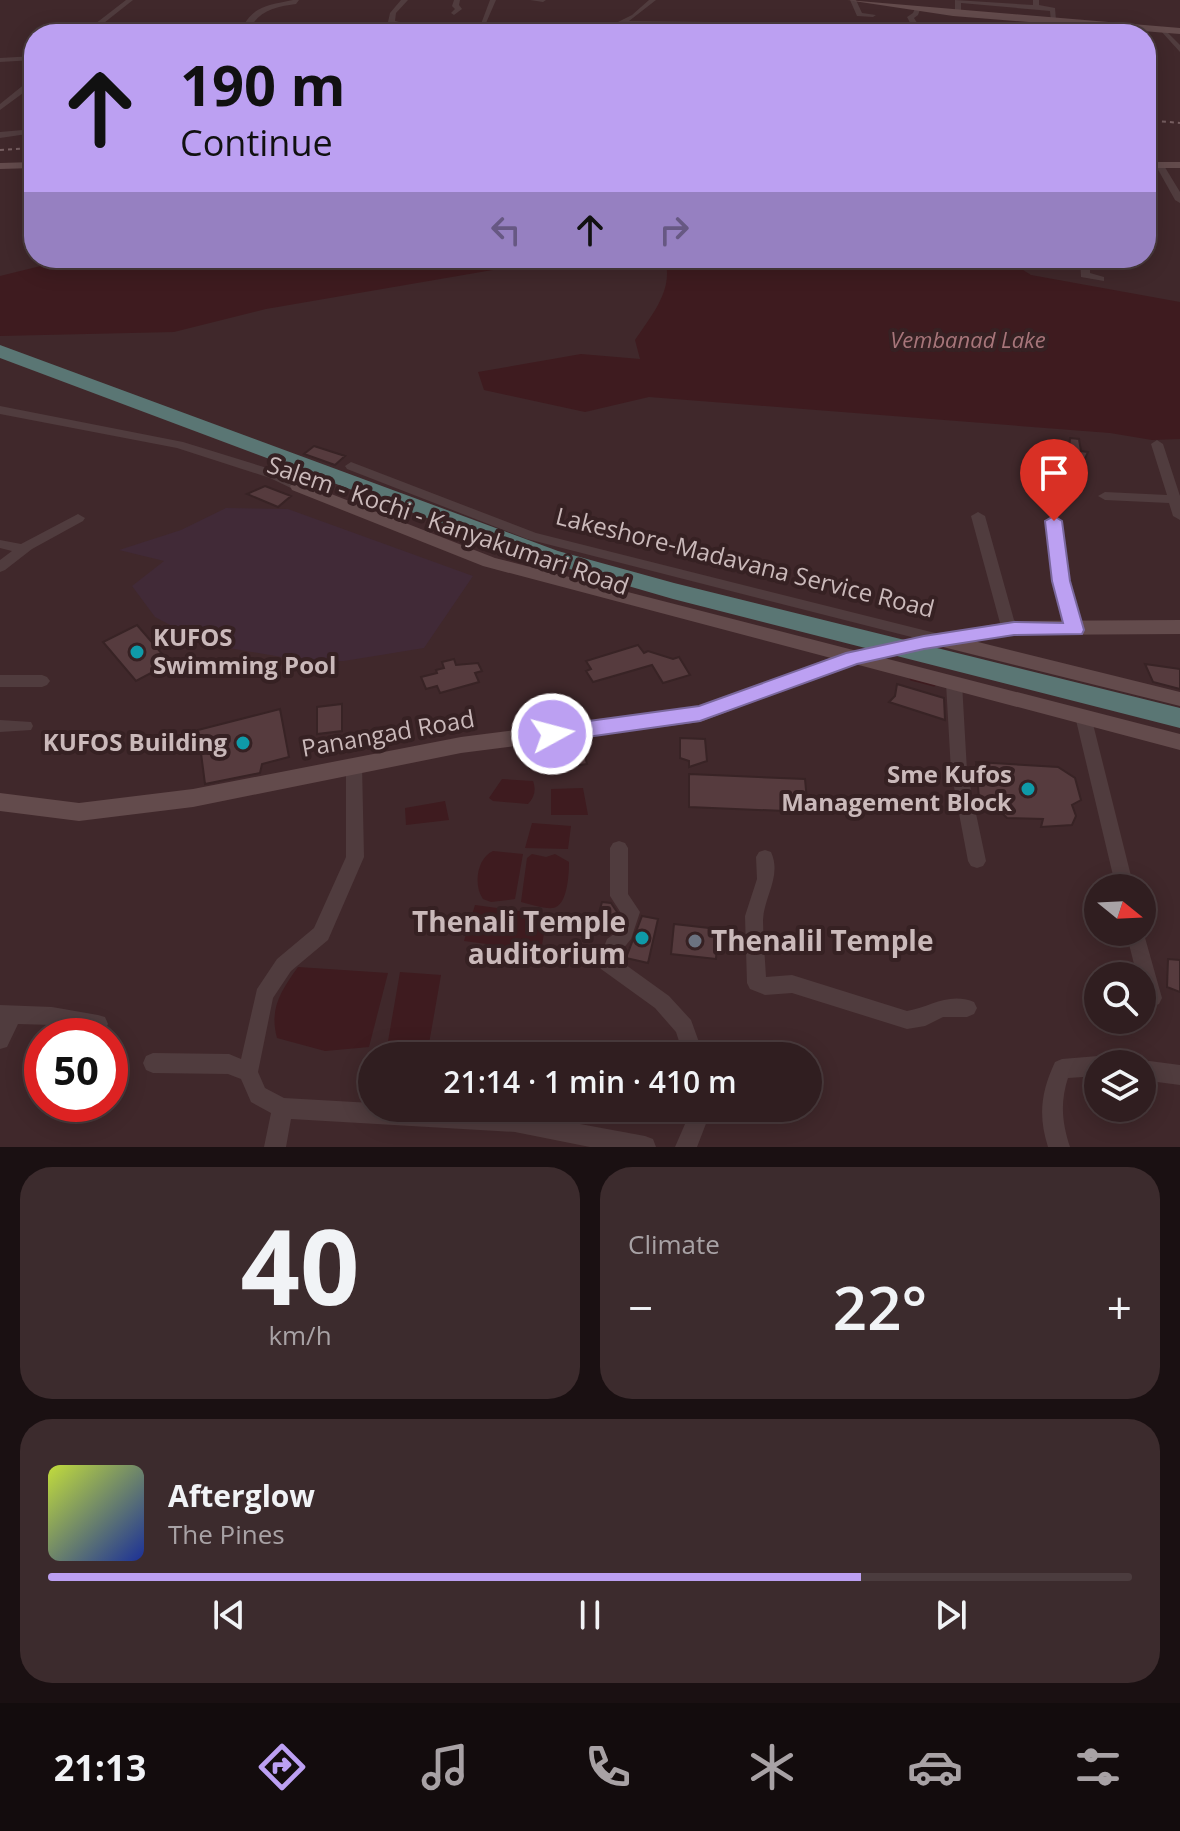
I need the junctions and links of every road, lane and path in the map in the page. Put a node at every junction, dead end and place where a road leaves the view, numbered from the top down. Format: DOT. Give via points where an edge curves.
graph roads {
  1 [pos="130,0"];
  2 [pos="296,0"];
  3 [pos="405,0"];
  4 [pos="457,0"];
  5 [pos="493,0"];
  6 [pos="533,0"];
  7 [pos="543,0"];
  8 [pos="653,0"];
  9 [pos="852,0"];
  10 [pos="960,0"];
  11 [pos="1037,4"];
  12 [pos="918,7"];
  13 [pos="454,13"];
  14 [pos="958,13"];
  15 [pos="873,15"];
  16 [pos="1053,20"];
  17 [pos="483,23"];
  18 [pos="618,23"];
  19 [pos="99,24"];
  20 [pos="247,24"];
  21 [pos="400,24"];
  22 [pos="716,24"];
  23 [pos="914,24"];
  24 [pos="1101,24"];
  25 [pos="1156,29"];
  26 [pos="1162,29"];
  27 [pos="1180,31"];
  28 [pos="1180,50"];
  29 [pos="24,59"];
  30 [pos="0,60"];
  31 [pos="24,90"];
  32 [pos="19,95"];
  33 [pos="24,95"];
  34 [pos="0,108"];
  35 [pos="24,132"];
  36 [pos="0,135"];
  37 [pos="24,165"];
  38 [pos="1180,165"];
  39 [pos="0,166"];
  40 [pos="1156,166"];
  41 [pos="1160,166"];
  42 [pos="1180,200"];
  43 [pos="1085,268"];
  44 [pos="1100,279"];
  45 [pos="7,360"];
  46 [pos="0,410"];
  47 [pos="1157,444"];
  48 [pos="351,466"];
  49 [pos="298,486"];
  50 [pos="1105,496"];
  51 [pos="1173,499"];
  52 [pos="978,516"];
  53 [pos="1180,516"];
  54 [pos="78,518"];
  55 [pos="1054,521"];
  56 [pos="0,544"];
  57 [pos="23,549"];
  58 [pos="0,566"];
  59 [pos="1180,627"];
  60 [pos="1017,628"];
  61 [pos="1075,630"];
  62 [pos="939,639"];
  63 [pos="875,653"];
  64 [pos="0,681"];
  65 [pos="42,681"];
  66 [pos="954,683"];
  67 [pos="1180,699"];
  68 [pos="1083,716"];
  69 [pos="1180,718"];
  70 [pos="0,726"];
  71 [pos="25,726"];
  72 [pos="1180,730"];
  73 [pos="1180,742"];
  74 [pos="354,765"];
  75 [pos="0,802"];
  76 [pos="619,848"];
  77 [pos="765,857"];
  78 [pos="977,861"];
  79 [pos="1122,874"];
  80 [pos="967,1008"];
  81 [pos="6,1014"];
  82 [pos="64,1018"];
  83 [pos="0,1040"];
  84 [pos="689,1042"];
  85 [pos="153,1063"];
  86 [pos="1084,1066"];
  87 [pos="248,1072"];
  88 [pos="1156,1072"];
  89 [pos="1180,1075"];
  90 [pos="282,1108"];
  91 [pos="696,1122"];
  92 [pos="275,1147"];
  93 [pos="645,1147"];
  94 [pos="686,1147"];
  95 [pos="1059,1147"];
  1 -- 19 [label="street"];
  2 -- 20 [label="street" via="268,5"];
  3 -- 21 [label="street" via="391,22"];
  4 -- 13 [label="street"];
  5 -- 17 [label="street"];
  6 -- 7 [label="street"];
  8 -- 18 [label="street"];
  9 -- 12 [label="street"];
  9 -- 15 [label="street" via="859,15"];
  10 -- 11 [label="street"];
  10 -- 14 [label="street"];
  11 -- 16 [label="street" via="1053,9"];
  12 -- 14 [label="street"];
  12 -- 23 [label="street" via="910,17"];
  14 -- 16 [label="street"];
  16 -- 24 [label="street"];
  18 -- 22 [label="street"];
  25 -- 26 [label="street"];
  26 -- 27 [label="street"];
  26 -- 28 [label="street"];
  29 -- 30 [label="street"];
  31 -- 32 [label="street"];
  32 -- 33 [label="street"];
  32 -- 34 [label="street"];
  35 -- 36 [label="street"];
  37 -- 39 [label="street"];
  38 -- 41 [label="street"];
  40 -- 41 [label="street"];
  41 -- 42 [label="street"];
  43 -- 44 [label="street" via="1085,275"];
  45 -- 63 [label="highway, Salem - Kochi - Kanyakumari Road" via="545,565"];
  46 -- 49 [label="street" via="169,443"];
  47 -- 51 [label="street"];
  48 -- 62 [label="street, Lakeshore-Madavana Service Road" via="532,536"];
  49 -- 63 [label="street" via="489,562"];
  50 -- 51 [label="street"];
  51 -- 53 [label="street"];
  52 -- 60 [label="street" via="1007,623"];
  54 -- 57 [label="street"];
  55 -- 61 [label="street" via="1061,581"];
  56 -- 57 [label="street"];
  57 -- 58 [label="street"];
  59 -- 61 [label="street, Panangad Road"];
  60 -- 61 [label="street, Panangad Road"];
  60 -- 62 [label="street, Panangad Road"];
  62 -- 63 [label="street, Panangad Road"];
  62 -- 67 [label="street, Lakeshore-Madavana Service Road"];
  63 -- 66 [label="street"];
  63 -- 69 [label="highway, Salem - Kochi - Kanyakumari Road"];
  63 -- 72 [label="highway, Salem - Kochi - Kanyakumari Road"];
  63 -- 74 [label="street, Panangad Road" via="700,714 461,745"];
  64 -- 65 [label="street"];
  66 -- 68 [label="street"];
  66 -- 78 [label="street" via="959,771"];
  68 -- 73 [label="street"];
  68 -- 79 [label="street"];
  70 -- 71 [label="street"];
  74 -- 75 [label="street, Panangad Road" via="193,798 79,812"];
  74 -- 87 [label="street" via="355,857 321,934 284,965 264,995"];
  76 -- 84 [label="street" via="619,896 631,912 608,963 662,1002 684,1027"];
  77 -- 80 [label="street" via="766,879 754,916 757,983 792,984 907,1020 941,1008"];
  81 -- 82 [label="street"];
  81 -- 83 [label="street"];
  85 -- 87 [label="street" via="229,1064"];
  86 -- 95 [label="street" via="1062,1069 1055,1083 1050,1101"];
  87 -- 90 [label="street" via="258,1095"];
  88 -- 89 [label="street"];
  90 -- 92 [label="street"];
  90 -- 93 [label="street" via="515,1122"];
  91 -- 94 [label="street"];
}
